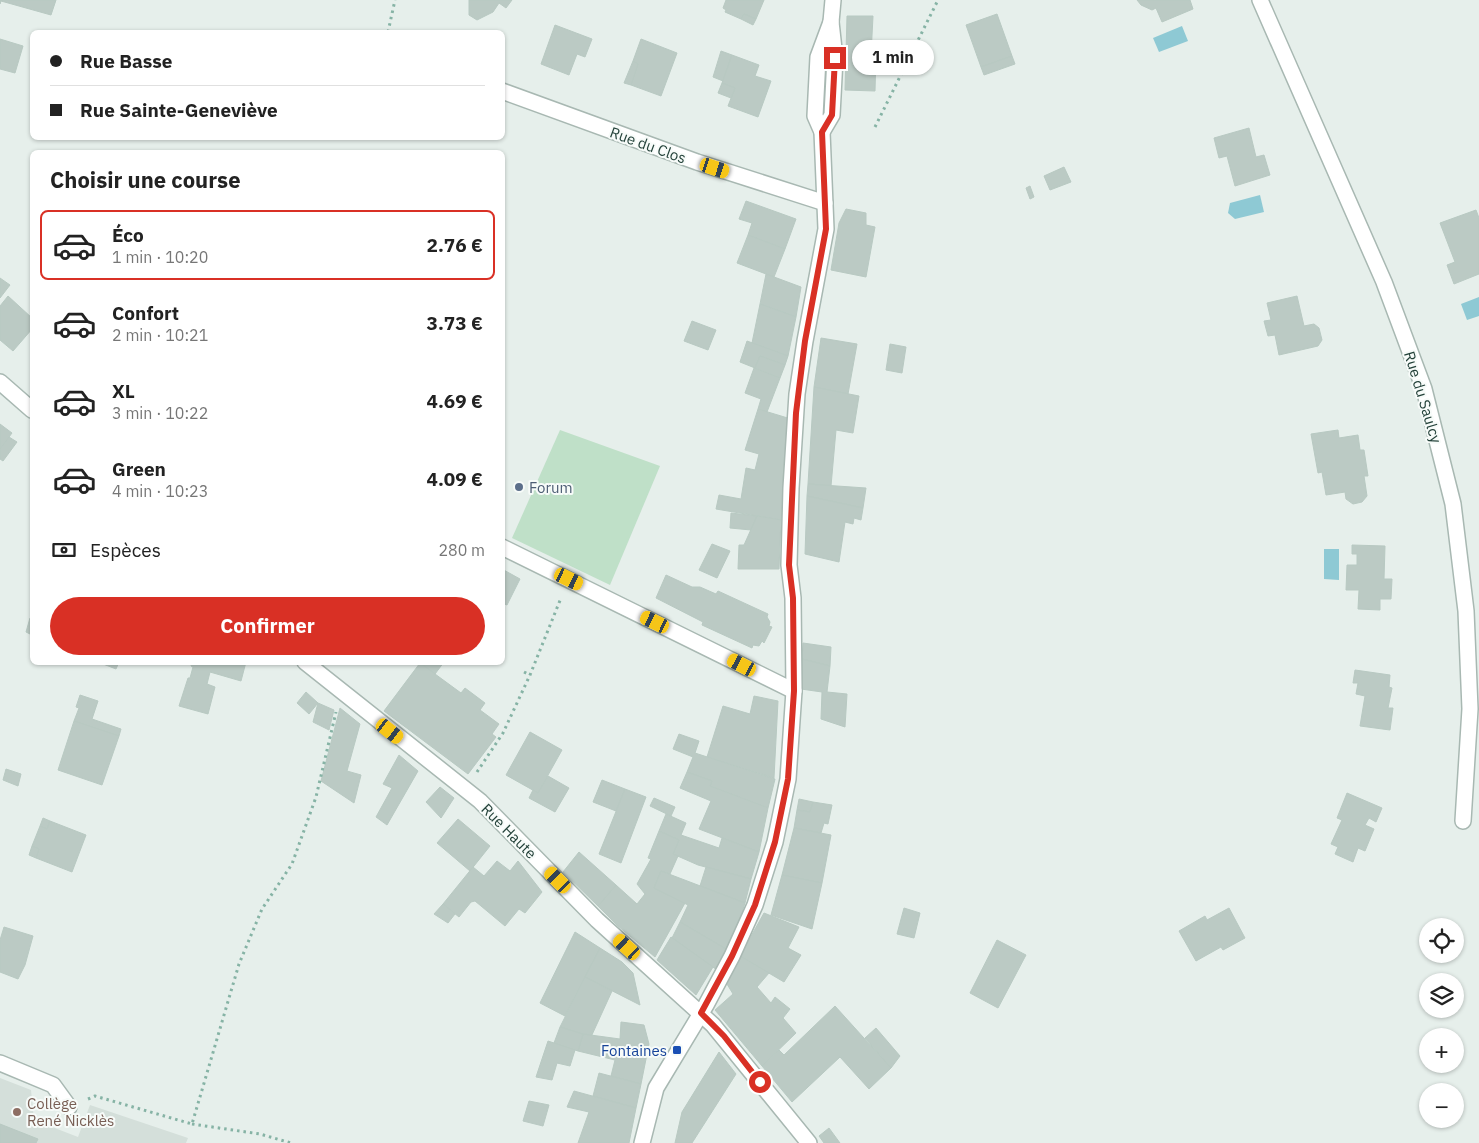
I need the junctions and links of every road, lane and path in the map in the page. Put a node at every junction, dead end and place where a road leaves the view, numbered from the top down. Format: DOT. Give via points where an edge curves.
graph roads {
  1 [pos="395,0"];
  2 [pos="833,0"];
  3 [pos="938,0"];
  4 [pos="1260,0"];
  5 [pos="388,30"];
  6 [pos="505,92"];
  7 [pos="875,126"];
  8 [pos="824,203"];
  9 [pos="0,382"];
  10 [pos="30,408"];
  11 [pos="505,548"];
  12 [pos="569,579"];
  13 [pos="309,665"];
  14 [pos="524,672"];
  15 [pos="530,675"];
  16 [pos="794,691"];
  17 [pos="346,696"];
  18 [pos="465,789"];
  19 [pos="1463,821"];
  20 [pos="701,1013"];
  21 [pos="0,1063"];
  22 [pos="69,1107"];
  23 [pos="192,1124"];
  24 [pos="291,1143"];
  25 [pos="642,1143"];
  26 [pos="809,1143"];
  1 -- 5 [label="path"];
  2 -- 8 [label="street" via="831,22 818,57 814,116 822,132"];
  3 -- 7 [label="path"];
  4 -- 19 [label="street, Rue du Saulcy" via="1384,282 1424,389 1453,504 1466,610 1470,709"];
  6 -- 8 [label="street, Rue du Clos" via="697,162"];
  8 -- 16 [label="street" via="826,229 804,350 793,469 789,565 793,598"];
  9 -- 10 [label="street"];
  11 -- 12 [label="street"];
  12 -- 15 [label="path"];
  12 -- 16 [label="street"];
  13 -- 17 [label="street, Rue Haute"];
  14 -- 15 [label="path"];
  15 -- 18 [label="path" via="503,733"];
  16 -- 20 [label="street" via="788,779 775,842 755,905"];
  17 -- 18 [label="street, Rue Haute"];
  17 -- 23 [label="path" via="337,706 316,797 292,864 262,909 239,964"];
  18 -- 20 [label="street, Rue Haute" via="598,920"];
  20 -- 25 [label="street" via="656,1088"];
  20 -- 26 [label="street, Rue Haute" via="724,1036"];
  21 -- 22 [label="street" via="53,1085"];
  22 -- 23 [label="path" via="95,1096"];
  23 -- 24 [label="path" via="260,1134"];
}
